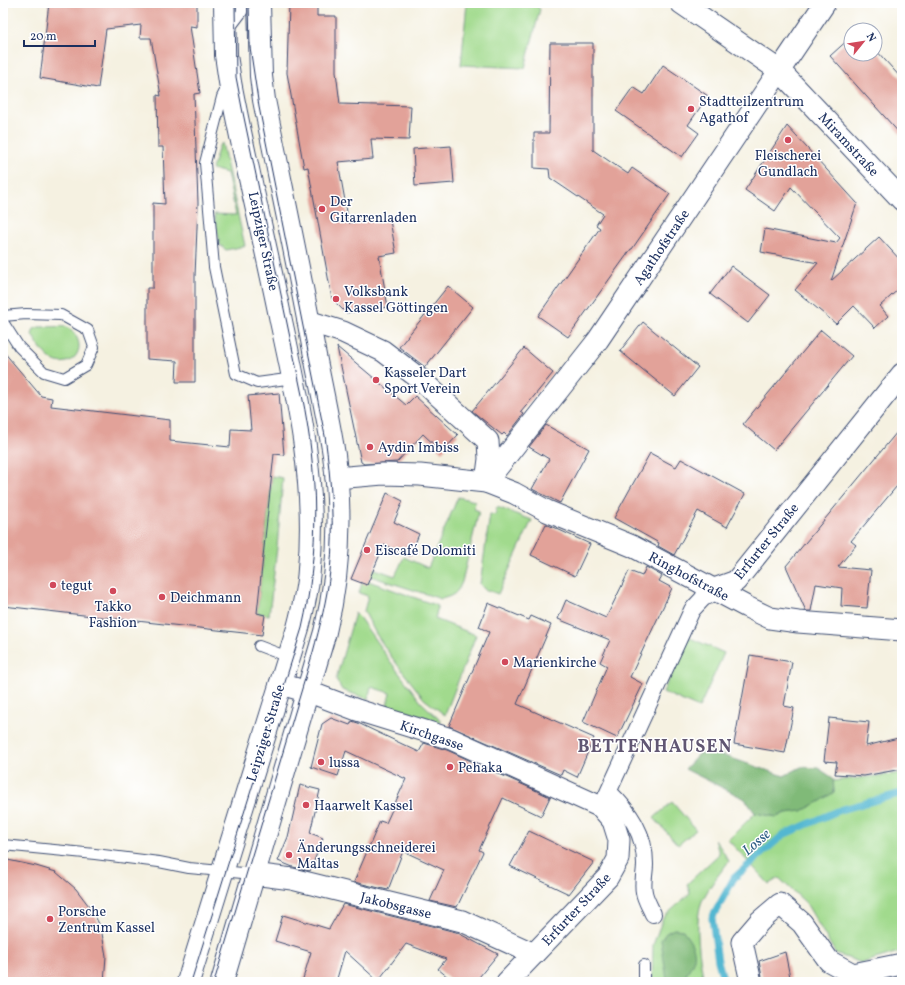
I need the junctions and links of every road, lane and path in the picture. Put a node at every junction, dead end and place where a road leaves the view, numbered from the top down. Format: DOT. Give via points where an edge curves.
graph roads {
  1 [pos="681,3"];
  2 [pos="825,3"];
  3 [pos="242,5"];
  4 [pos="780,71"];
  5 [pos="230,82"];
  6 [pos="902,200"];
  7 [pos="3,316"];
  8 [pos="308,321"];
  9 [pos="3,322"];
  10 [pos="902,374"];
  11 [pos="294,378"];
  12 [pos="336,478"];
  13 [pos="308,479"];
  14 [pos="486,482"];
  15 [pos="710,592"];
  16 [pos="902,630"];
  17 [pos="259,646"];
  18 [pos="288,657"];
  19 [pos="280,684"];
  20 [pos="307,692"];
  21 [pos="605,799"];
  22 [pos="3,845"];
  23 [pos="223,871"];
  24 [pos="253,874"];
  25 [pos="653,914"];
  26 [pos="534,954"];
  27 [pos="902,964"];
  28 [pos="644,965"];
  29 [pos="188,982"];
  30 [pos="222,982"];
  31 [pos="507,982"];
  32 [pos="644,982"];
  33 [pos="751,982"];
  1 -- 4 [label="street, Miramstraße"];
  2 -- 4 [label="street, Agathofstraße"];
  3 -- 5 [label="main road, Leipziger Straße" via="226,34"];
  3 -- 8 [label="main road, Leipziger Straße" via="259,36 264,100"];
  4 -- 6 [label="street, Miramstraße"];
  4 -- 14 [label="street, Agathofstraße" via="598,340"];
  5 -- 11 [label="main road, Leipziger Straße"];
  5 -- 11 [label="lane" via="222,97 205,163 214,267 236,374 257,383"];
  7 -- 9 [label="lane" via="61,315 88,330 94,347 86,365 64,378 44,372 19,347"];
  8 -- 12 [label="main road, Leipziger Straße"];
  8 -- 14 [label="street" via="343,332 383,352 420,378 488,441 490,459"];
  10 -- 15 [label="street, Erfurter Straße" via="736,581"];
  11 -- 13 [label="main road, Leipziger Straße"];
  12 -- 13 [label="main road"];
  12 -- 14 [label="street, Ringhofstraße" via="383,474"];
  12 -- 20 [label="main road, Leipziger Straße" via="337,541 334,588"];
  13 -- 18 [label="main road, Leipziger Straße" via="311,529 309,570 303,607"];
  14 -- 15 [label="street, Ringhofstraße" via="632,546"];
  15 -- 16 [label="street, Ringhofstraße" via="770,618"];
  15 -- 21 [label="street, Erfurter Straße" via="692,610"];
  17 -- 18 [label="lane"];
  18 -- 19 [label="main road, Leipziger Straße"];
  19 -- 20 [label="street, Kirchgasse"];
  19 -- 23 [label="main road, Leipziger Straße"];
  20 -- 21 [label="street, Kirchgasse" via="451,739"];
  20 -- 24 [label="main road, Leipziger Straße"];
  21 -- 25 [label="street" via="622,804 633,820 642,841 645,862 644,892"];
  21 -- 26 [label="street, Erfurter Straße" via="619,840 618,859 608,877"];
  22 -- 23 [label="lane" via="88,853"];
  23 -- 24 [label="lane"];
  23 -- 29 [label="main road, Leipziger Straße"];
  24 -- 26 [label="street, Jakobsgasse" via="292,879 462,921"];
  24 -- 30 [label="main road, Leipziger Straße"];
  26 -- 31 [label="street, Erfurter Straße"];
  27 -- 33 [label="street" via="853,974 829,961 802,923 780,904 760,921 742,942"];
  28 -- 32 [label="lane"];
}
